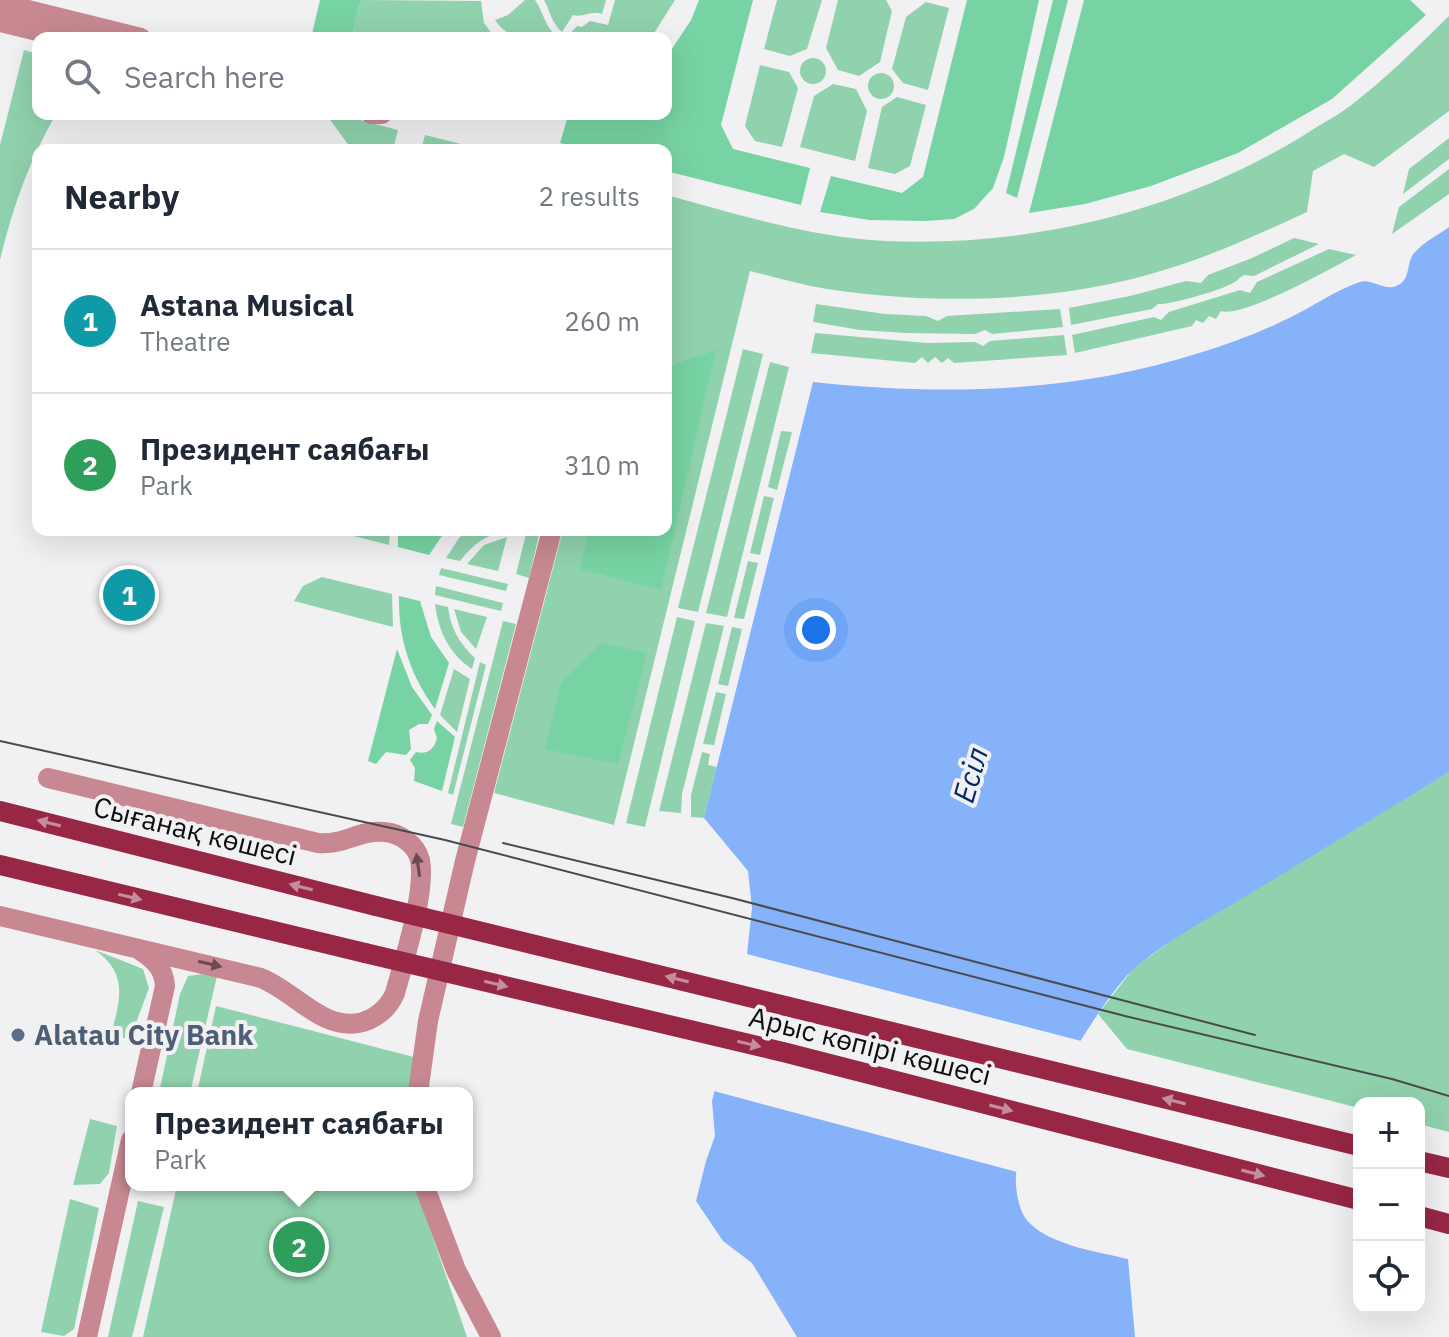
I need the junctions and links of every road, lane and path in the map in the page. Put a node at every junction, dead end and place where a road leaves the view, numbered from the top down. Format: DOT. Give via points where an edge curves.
graph roads {
  1 [pos="0,3"];
  2 [pos="0,22"];
  3 [pos="41,32"];
  4 [pos="117,32"];
  5 [pos="550,536"];
  6 [pos="48,778"];
  7 [pos="0,811"];
  8 [pos="0,865"];
  9 [pos="376,906"];
  10 [pos="0,916"];
  11 [pos="134,947"];
  12 [pos="142,1087"];
  13 [pos="419,1087"];
  14 [pos="1353,1145"];
  15 [pos="125,1167"];
  16 [pos="426,1191"];
  17 [pos="1353,1198"];
  18 [pos="1425,1218"];
  19 [pos="1449,1224"];
  20 [pos="87,1337"];
  21 [pos="491,1337"];
  1 -- 4 [label="street"];
  2 -- 3 [label="street"];
  5 -- 13 [label="street" via="465,861 428,1021"];
  11 -- 6 [label="street, one-way" via="261,978 330,1021 371,1019 395,993 418,896 419,859 415,848 393,834 371,832 345,842 318,843"];
  9 -- 7 [label="main road, Сығанақ көшесі, one-way"];
  8 -- 17 [label="main road, Арыс көпірі көшесі, one-way, bridge" via="787,1053"];
  14 -- 9 [label="main road, Арыс көпірі көшесі, one-way, bridge"];
  10 -- 11 [label="street"];
  11 -- 12 [label="street" via="159,965 165,986"];
  15 -- 20 [label="street"];
  16 -- 21 [label="street" via="456,1270"];
  18 -- 19 [label="main road"];
}
